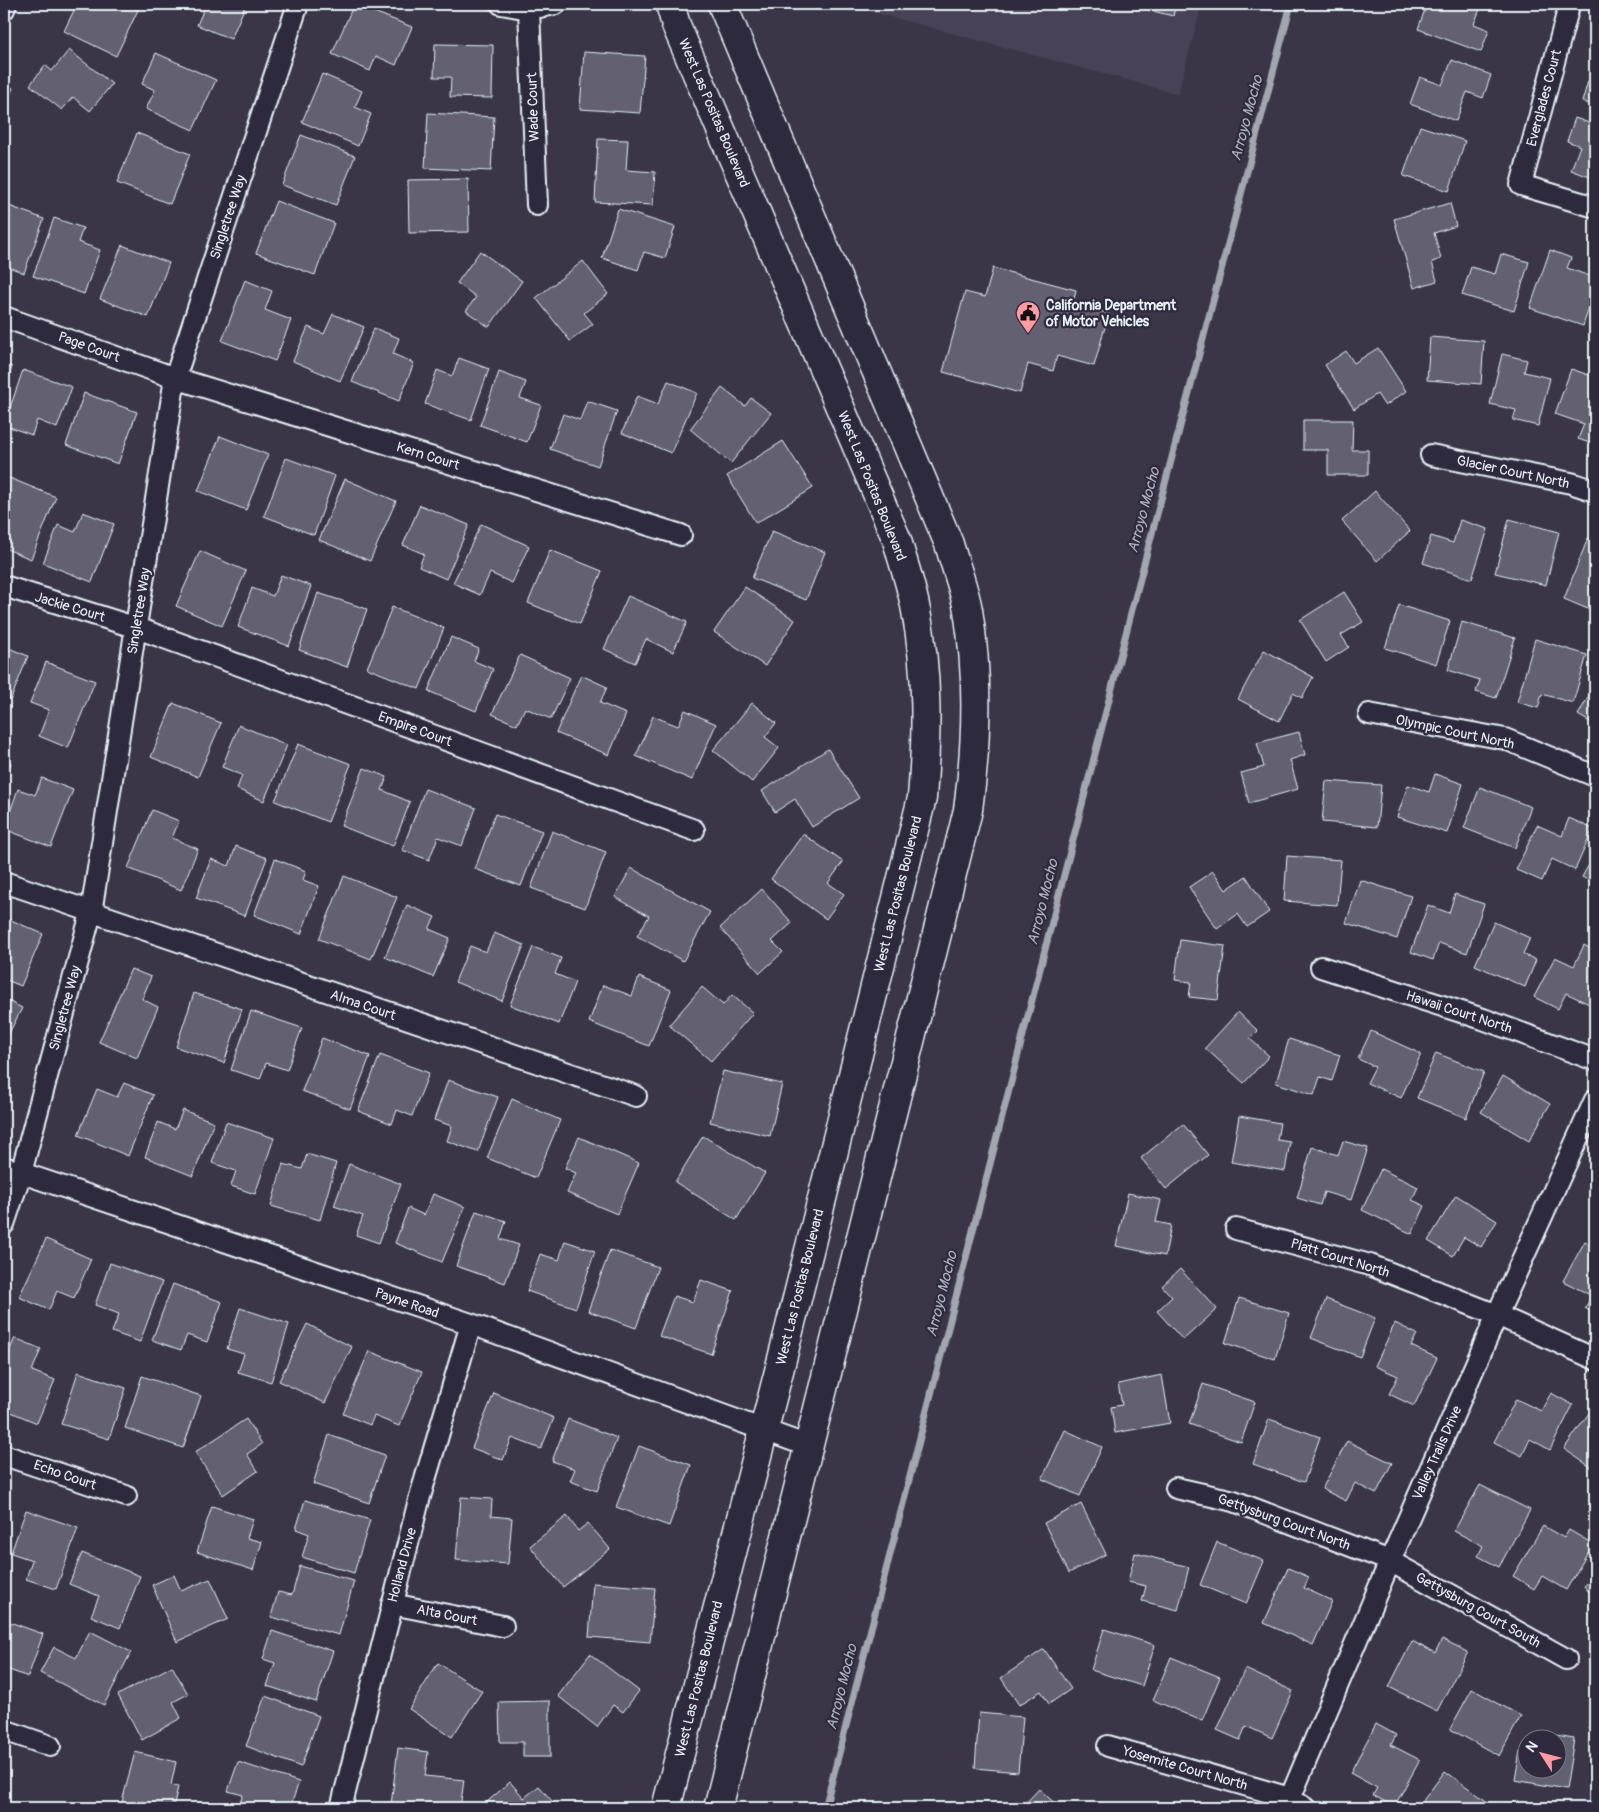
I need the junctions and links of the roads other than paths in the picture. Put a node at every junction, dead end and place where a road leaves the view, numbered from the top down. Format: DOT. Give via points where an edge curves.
graph roads {
  1 [pos="6,4"];
  2 [pos="298,4"];
  3 [pos="501,4"];
  4 [pos="556,4"];
  5 [pos="670,4"];
  6 [pos="722,4"];
  7 [pos="4,9"];
  8 [pos="529,9"];
  9 [pos="1568,10"];
  10 [pos="537,205"];
  11 [pos="1595,207"];
  12 [pos="4,317"];
  13 [pos="175,378"];
  14 [pos="1431,455"];
  15 [pos="1595,491"];
  16 [pos="681,535"];
  17 [pos="4,586"];
  18 [pos="137,628"];
  19 [pos="1369,714"];
  20 [pos="1595,776"];
  21 [pos="694,830"];
  22 [pos="4,882"];
  23 [pos="91,913"];
  24 [pos="1321,967"];
  25 [pos="1595,1060"];
  26 [pos="636,1096"];
  27 [pos="1595,1100"];
  28 [pos="12,1170"];
  29 [pos="4,1224"];
  30 [pos="1236,1229"];
  31 [pos="1497,1315"];
  32 [pos="471,1324"];
  33 [pos="1595,1359"];
  34 [pos="763,1431"];
  35 [pos="808,1446"];
  36 [pos="4,1455"];
  37 [pos="1176,1488"];
  38 [pos="126,1496"];
  39 [pos="1390,1560"];
  40 [pos="392,1604"];
  41 [pos="503,1626"];
  42 [pos="1566,1660"];
  43 [pos="4,1730"];
  44 [pos="50,1746"];
  45 [pos="1108,1746"];
  46 [pos="1294,1805"];
  47 [pos="341,1808"];
  48 [pos="666,1808"];
  49 [pos="718,1808"];
  1 -- 7 [label="street"];
  2 -- 13 [label="street, Singletree Way"];
  3 -- 8 [label="street"];
  4 -- 8 [label="street"];
  5 -- 34 [label="main road, West Las Positas Boulevard" via="676,25 897,540 916,609 925,672 927,742 922,798"];
  6 -- 35 [label="main road" via="949,544 968,609 975,681 976,750 968,810"];
  8 -- 10 [label="street, Wade Court"];
  9 -- 11 [label="street, Everglades Court" via="1521,185"];
  12 -- 13 [label="street, Page Court"];
  13 -- 16 [label="street, Kern Court"];
  13 -- 18 [label="street, Singletree Way"];
  14 -- 15 [label="street, Glacier Court North" via="1571,483"];
  17 -- 18 [label="street, Jackie Court"];
  18 -- 21 [label="street, Empire Court"];
  18 -- 23 [label="street, Singletree Way"];
  19 -- 20 [label="street, Olympic Court North" via="1504,739"];
  22 -- 23 [label="street, Alma Court"];
  23 -- 26 [label="street, Alma Court"];
  23 -- 28 [label="street, Singletree Way"];
  24 -- 25 [label="street, Hawaii Court North" via="1483,1019"];
  27 -- 31 [label="street, Valley Trails Drive"];
  28 -- 29 [label="street, Singletree Way"];
  28 -- 32 [label="street, Payne Road"];
  30 -- 31 [label="street, Platt Court North" via="1370,1265"];
  31 -- 33 [label="street, Platt Court North"];
  31 -- 39 [label="street, Valley Trails Drive"];
  32 -- 34 [label="street, Payne Road"];
  32 -- 40 [label="street, Holland Drive"];
  34 -- 35 [label="street, Payne Road"];
  34 -- 48 [label="main road, West Las Positas Boulevard"];
  35 -- 49 [label="main road"];
  36 -- 38 [label="street, Echo Court"];
  37 -- 39 [label="street, Gettysburg Court North" via="1234,1501"];
  39 -- 42 [label="street, Gettysburg Court South"];
  39 -- 46 [label="street, Valley Trails Drive"];
  40 -- 41 [label="street, Alta Court"];
  40 -- 47 [label="street, Holland Drive"];
  43 -- 44 [label="street"];
  45 -- 46 [label="street, Yosemite Court North"];
}
